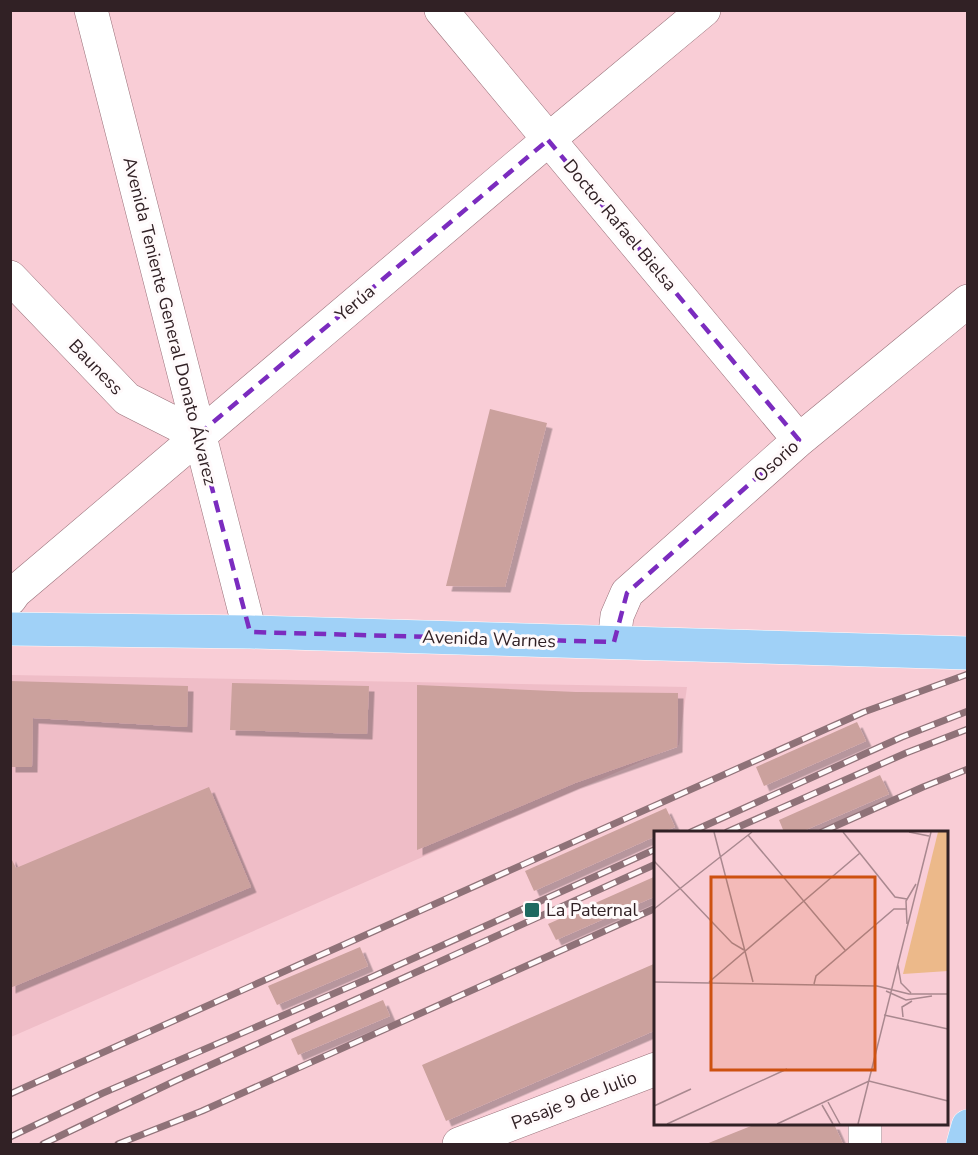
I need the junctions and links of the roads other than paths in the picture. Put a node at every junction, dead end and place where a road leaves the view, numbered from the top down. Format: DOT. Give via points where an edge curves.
graph roads {
  1 [pos="91,10"];
  2 [pos="441,10"];
  3 [pos="704,10"];
  4 [pos="548,140"];
  5 [pos="10,277"];
  6 [pos="968,301"];
  7 [pos="198,435"];
  8 [pos="799,440"];
  9 [pos="10,599"];
  10 [pos="10,629"];
  11 [pos="250,632"];
  12 [pos="614,642"];
  13 [pos="968,653"];
  14 [pos="654,1070"];
  15 [pos="865,1125"];
  16 [pos="968,1126"];
  17 [pos="459,1144"];
  18 [pos="865,1144"];
  19 [pos="963,1144"];
  1 -- 7 [label="street, Avenida Teniente General Donato Álvarez"];
  2 -- 4 [label="street, Doctor Rafael Bielsa"];
  3 -- 4 [label="street, Yerúa"];
  4 -- 7 [label="street, Yerúa"];
  4 -- 8 [label="street, Doctor Rafael Bielsa"];
  5 -- 7 [label="street, Bauness" via="127,399"];
  6 -- 8 [label="street, Osorio"];
  7 -- 9 [label="street, Yerúa"];
  7 -- 11 [label="street, Avenida Teniente General Donato Álvarez"];
  8 -- 12 [label="street, Osorio" via="627,593 617,616"];
  10 -- 11 [label="main road, Avenida Warnes"];
  11 -- 12 [label="main road, Avenida Warnes"];
  12 -- 13 [label="main road, Avenida Warnes"];
  14 -- 17 [label="street, Pasaje 9 de Julio"];
  15 -- 18 [label="street"];
  16 -- 19 [label="main road"];
}
